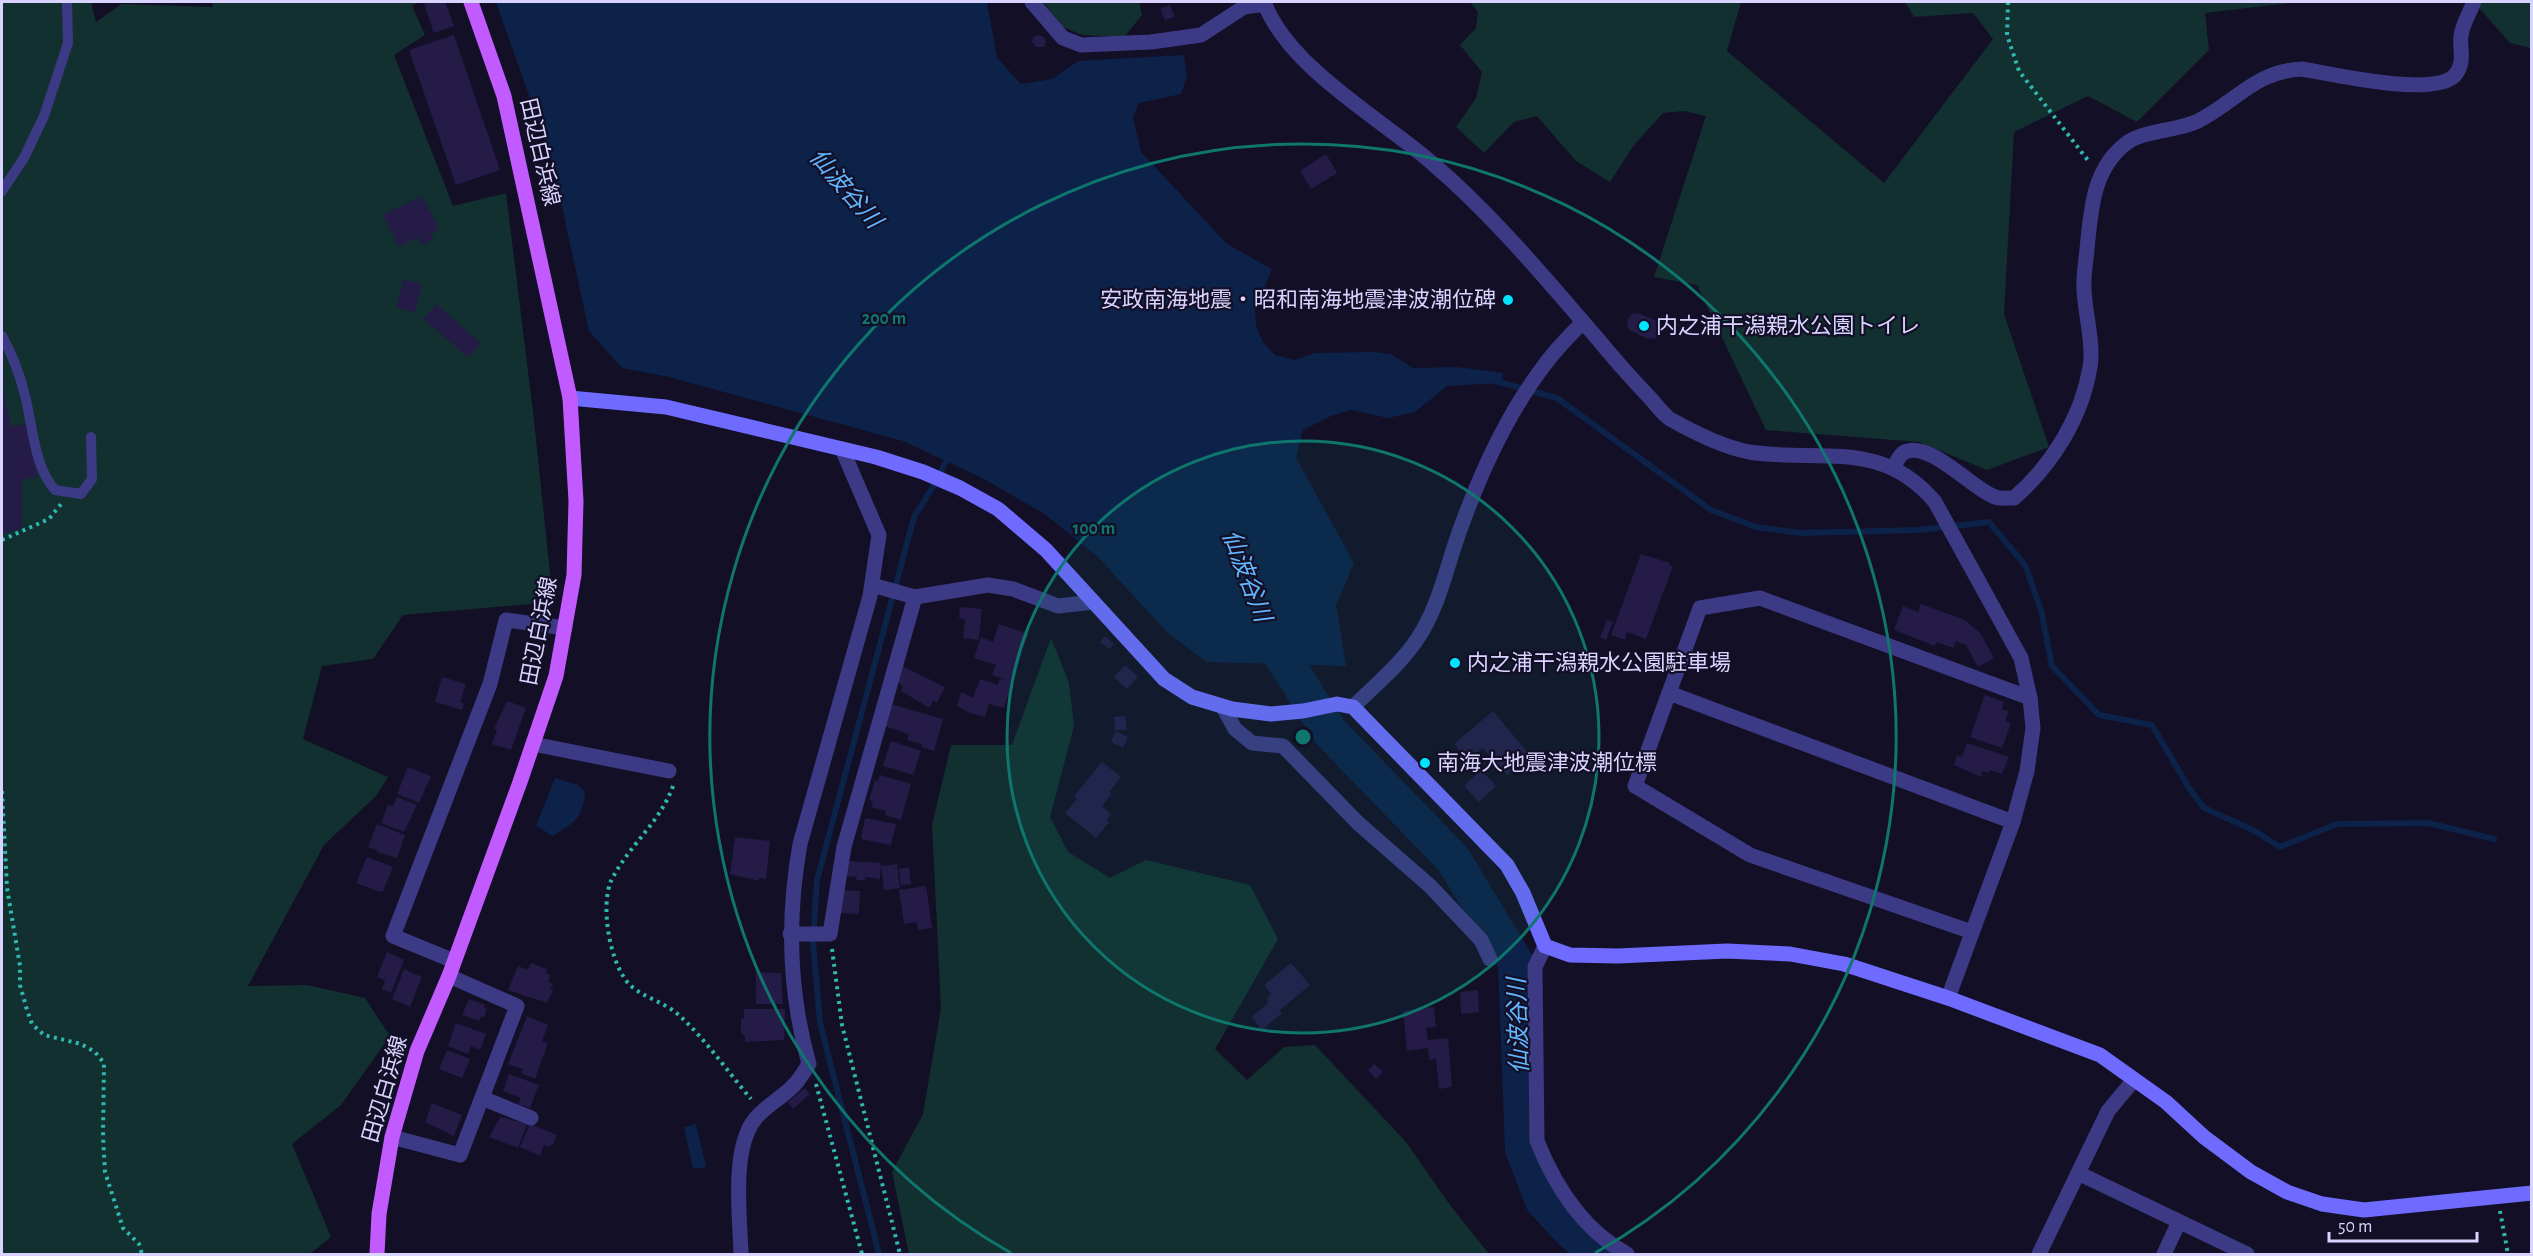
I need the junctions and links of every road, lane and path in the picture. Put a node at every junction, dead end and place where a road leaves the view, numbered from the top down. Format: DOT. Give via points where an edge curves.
graph roads {
  1 [pos="67,2"];
  2 [pos="471,2"];
  3 [pos="1032,2"];
  4 [pos="2008,2"];
  5 [pos="2474,2"];
  6 [pos="1264,3"];
  7 [pos="2100,176"];
  8 [pos="2,191"];
  9 [pos="1583,322"];
  10 [pos="2,336"];
  11 [pos="570,398"];
  12 [pos="91,437"];
  13 [pos="842,449"];
  14 [pos="1893,468"];
  15 [pos="70,492"];
  16 [pos="2,540"];
  17 [pos="876,586"];
  18 [pos="910,596"];
  19 [pos="1093,602"];
  20 [pos="565,628"];
  21 [pos="1669,693"];
  22 [pos="2030,698"];
  23 [pos="1353,707"];
  24 [pos="1228,708"];
  25 [pos="533,744"];
  26 [pos="669,771"];
  27 [pos="2,791"];
  28 [pos="2013,822"];
  29 [pos="1972,932"];
  30 [pos="796,934"];
  31 [pos="826,934"];
  32 [pos="1545,946"];
  33 [pos="1490,958"];
  34 [pos="454,961"];
  35 [pos="449,976"];
  36 [pos="1948,998"];
  37 [pos="809,1064"];
  38 [pos="2133,1081"];
  39 [pos="482,1098"];
  40 [pos="762,1112"];
  41 [pos="531,1118"];
  42 [pos="392,1137"];
  43 [pos="2078,1173"];
  44 [pos="2532,1193"];
  45 [pos="2495,1196"];
  46 [pos="2179,1222"];
  47 [pos="142,1254"];
  48 [pos="377,1254"];
  49 [pos="741,1254"];
  50 [pos="862,1254"];
  51 [pos="900,1254"];
  52 [pos="1627,1254"];
  53 [pos="2039,1254"];
  54 [pos="2164,1254"];
  55 [pos="2247,1254"];
  56 [pos="2508,1254"];
  1 -- 8 [label="lane" via="68,43 44,116 24,158"];
  2 -- 11 [label="main road, 田辺白浜線" via="504,96"];
  3 -- 6 [label="street" via="1063,38 1081,45 1201,35 1244,7"];
  4 -- 7 [label="path" via="2007,35 2019,71"];
  5 -- 7 [label="street" via="2460,36 2463,54 2455,75 2446,81 2414,86 2302,69 2285,70 2266,76 2197,122 2130,141 2114,155"];
  6 -- 9 [label="street" via="1284,38 1312,66 1433,164"];
  7 -- 14 [label="street" via="2092,197 2083,286 2091,364 2083,403 2036,480 2014,498 1995,498 1946,463 1924,453 1901,454"];
  9 -- 14 [label="street" via="1668,417 1710,438 1747,451 1789,456 1835,455 1867,459"];
  9 -- 23 [label="street" via="1547,361 1511,415 1483,470 1439,594 1419,637"];
  10 -- 15 [label="lane" via="13,355 24,391 44,477 55,490"];
  11 -- 13 [label="street" via="666,407"];
  11 -- 20 [label="main road, 田辺白浜線" via="576,501 574,574"];
  12 -- 15 [label="lane" via="92,479 81,494"];
  13 -- 17 [label="street" via="879,535"];
  13 -- 19 [label="street" via="900,465 960,488 998,509 1046,550"];
  14 -- 22 [label="street" via="1923,488 1935,502 2021,658"];
  15 -- 16 [label="path" via="49,519"];
  17 -- 18 [label="street"];
  17 -- 30 [label="street" via="800,844"];
  18 -- 19 [label="street" via="988,585 1012,589 1058,606"];
  18 -- 31 [label="street" via="844,847"];
  19 -- 24 [label="street" via="1164,679 1192,697"];
  20 -- 25 [label="main road, 田辺白浜線" via="556,675"];
  20 -- 34 [label="street" via="506,620 490,684 393,936"];
  21 -- 22 [label="street" via="1700,608 1760,598"];
  21 -- 28 [label="street"];
  21 -- 29 [label="street" via="1635,786 1750,855"];
  22 -- 28 [label="street" via="2032,728 2027,771"];
  23 -- 24 [label="street" via="1336,704 1271,714"];
  23 -- 32 [label="street" via="1507,865"];
  24 -- 33 [label="street" via="1235,729 1252,743 1283,746 1358,823 1430,886 1481,940"];
  25 -- 26 [label="street"];
  25 -- 34 [label="main road, 田辺白浜線"];
  26 -- 40 [label="path" via="673,785 668,801 612,881 607,899 611,945 619,970 630,985 679,1015"];
  27 -- 47 [label="path" via="7,888 27,1010 32,1024 44,1035 81,1044 104,1063 105,1172 123,1228 139,1244"];
  28 -- 29 [label="street"];
  29 -- 36 [label="street"];
  30 -- 31 [label="street"];
  30 -- 37 [label="street" via="799,1029"];
  31 -- 51 [label="path" via="842,1025"];
  32 -- 36 [label="street" via="1570,955 1727,951 1790,954 1844,964"];
  32 -- 52 [label="street" via="1535,967 1537,1140 1573,1208 1614,1247"];
  34 -- 35 [label="main road, 田辺白浜線"];
  35 -- 39 [label="street" via="517,1006"];
  35 -- 42 [label="main road, 田辺白浜線" via="417,1051"];
  36 -- 38 [label="street" via="2100,1055"];
  37 -- 40 [label="street" via="795,1083"];
  37 -- 50 [label="path" via="815,1072"];
  38 -- 43 [label="street" via="2108,1111"];
  38 -- 45 [label="street" via="2166,1102 2204,1137 2252,1172 2287,1192 2322,1204 2364,1210"];
  39 -- 41 [label="street"];
  39 -- 42 [label="street" via="460,1155"];
  40 -- 49 [label="street" via="746,1133 742,1152"];
  42 -- 48 [label="main road, 田辺白浜線" via="379,1214"];
  43 -- 46 [label="street"];
  43 -- 53 [label="street"];
  44 -- 45 [label="street"];
  45 -- 56 [label="path"];
  46 -- 54 [label="street"];
  46 -- 55 [label="street"];
}
